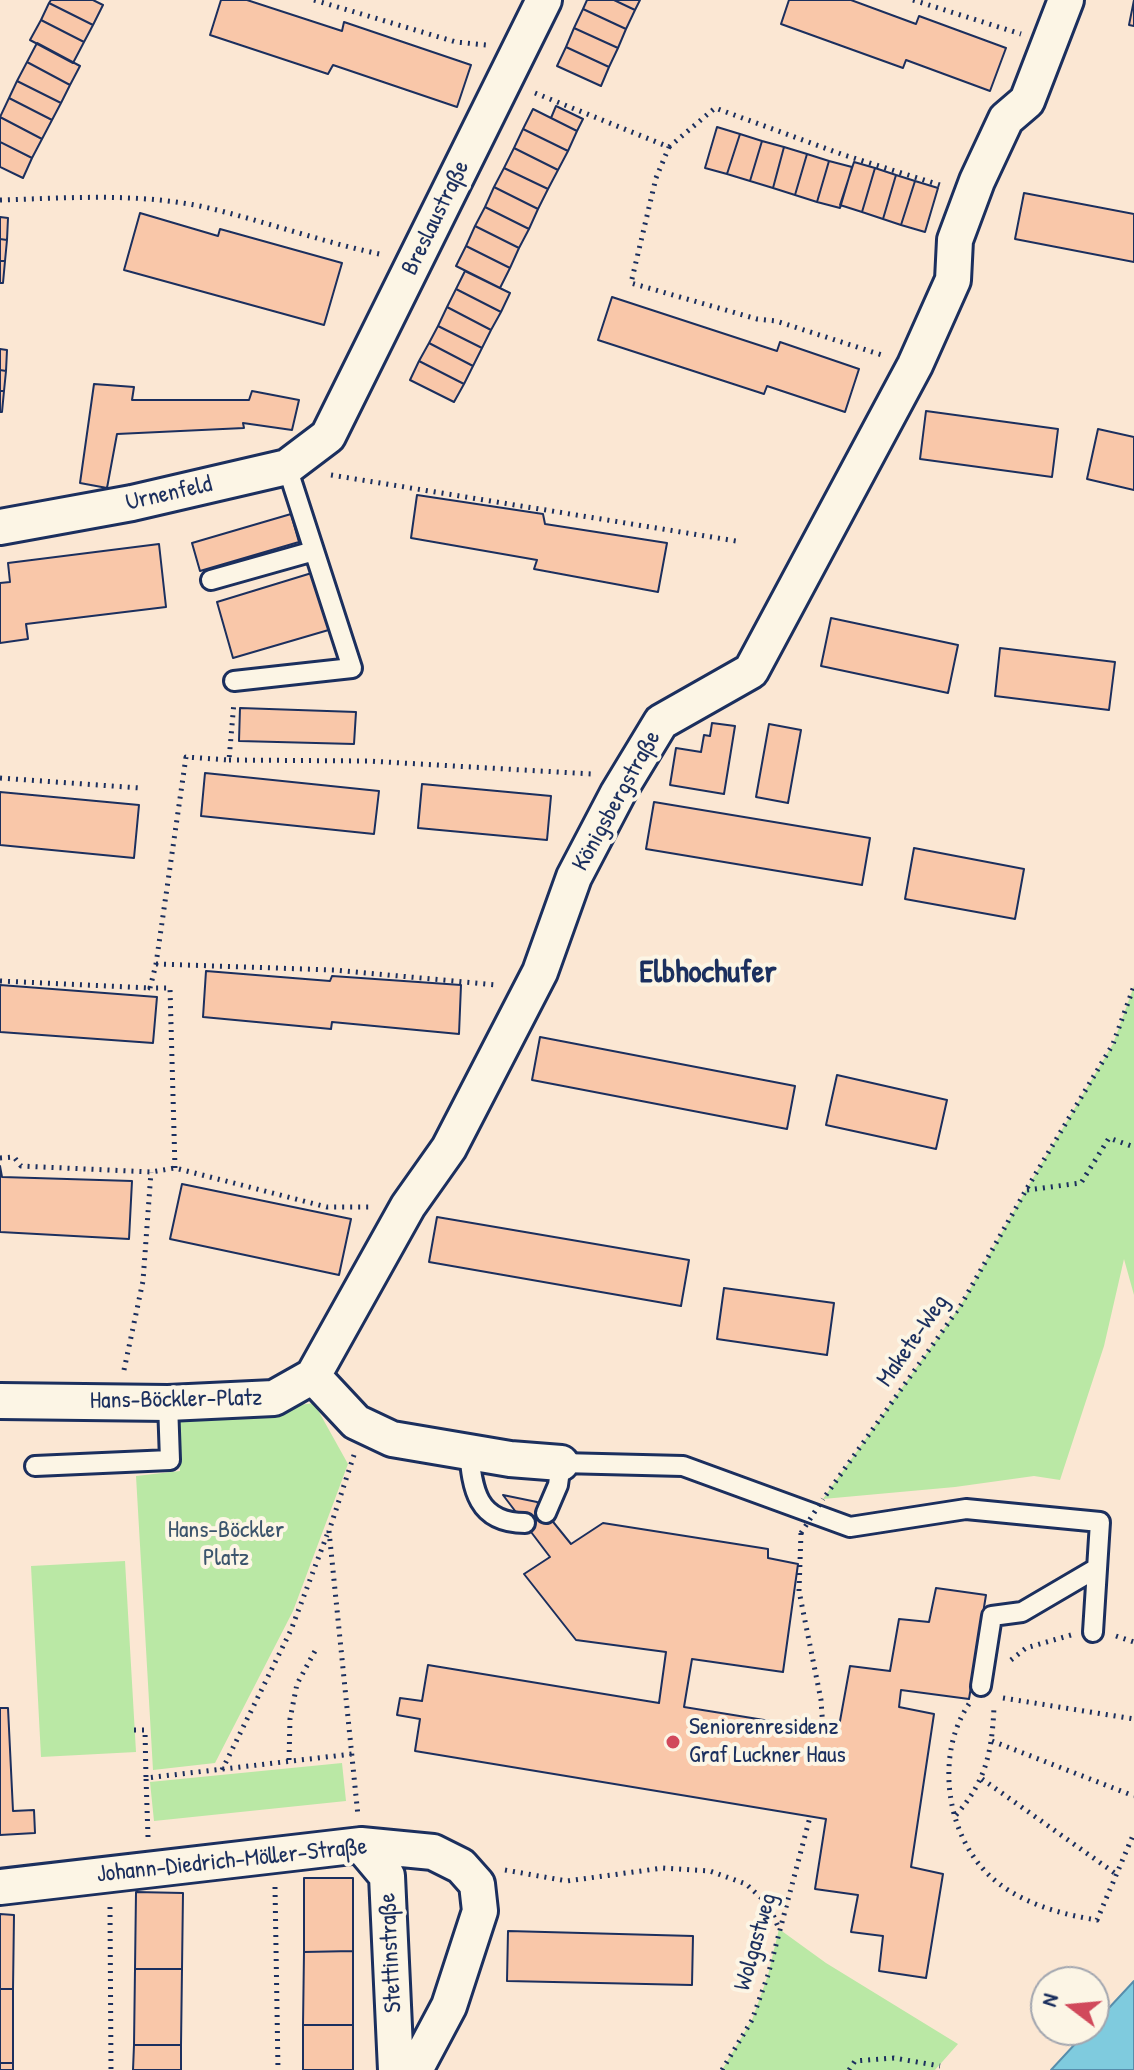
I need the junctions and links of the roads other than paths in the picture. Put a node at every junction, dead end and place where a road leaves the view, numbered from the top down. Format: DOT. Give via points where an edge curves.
graph roads {
  1 [pos="544,0"];
  2 [pos="1066,0"];
  3 [pos="328,436"];
  4 [pos="287,467"];
  5 [pos="0,527"];
  6 [pos="314,551"];
  7 [pos="211,580"];
  8 [pos="234,681"];
  9 [pos="313,1376"];
  10 [pos="0,1401"];
  11 [pos="168,1403"];
  12 [pos="469,1450"];
  13 [pos="561,1463"];
  14 [pos="35,1466"];
  15 [pos="546,1513"];
  16 [pos="525,1523"];
  17 [pos="1097,1568"];
  18 [pos="1093,1632"];
  19 [pos="981,1686"];
  20 [pos="361,1845"];
  21 [pos="461,1866"];
  22 [pos="0,1887"];
  23 [pos="396,2070"];
  24 [pos="415,2070"];
  1 -- 3 [label="street, Breslaustraße"];
  2 -- 9 [label="street, Königsbergstraße" via="1027,101 1006,119 973,195 955,240 953,280 915,365 751,671 661,722 574,877 540,972 449,1148 408,1206"];
  3 -- 4 [label="street, Urnenfeld"];
  4 -- 5 [label="street, Urnenfeld"];
  4 -- 6 [label="lane"];
  6 -- 7 [label="lane"];
  6 -- 8 [label="lane" via="352,668"];
  9 -- 11 [label="street, Hans-Böckler-Platz" via="274,1398"];
  9 -- 12 [label="street" via="356,1422 392,1439"];
  10 -- 11 [label="street, Hans-Böckler-Platz"];
  11 -- 14 [label="lane" via="170,1460"];
  12 -- 13 [label="street"];
  12 -- 16 [label="lane" via="472,1486 487,1512"];
  13 -- 15 [label="lane"];
  13 -- 17 [label="lane" via="683,1466 850,1527 966,1509 1100,1522"];
  17 -- 18 [label="lane"];
  17 -- 19 [label="lane" via="1022,1612 992,1616"];
  20 -- 21 [label="street, Johann-Diedrich-Möller-Straße" via="433,1852"];
  20 -- 22 [label="street, Johann-Diedrich-Möller-Straße"];
  20 -- 23 [label="street, Stettinstraße" via="387,1876"];
  21 -- 24 [label="street, Stettinstraße" via="477,1884 480,1911 449,2006"];
}
